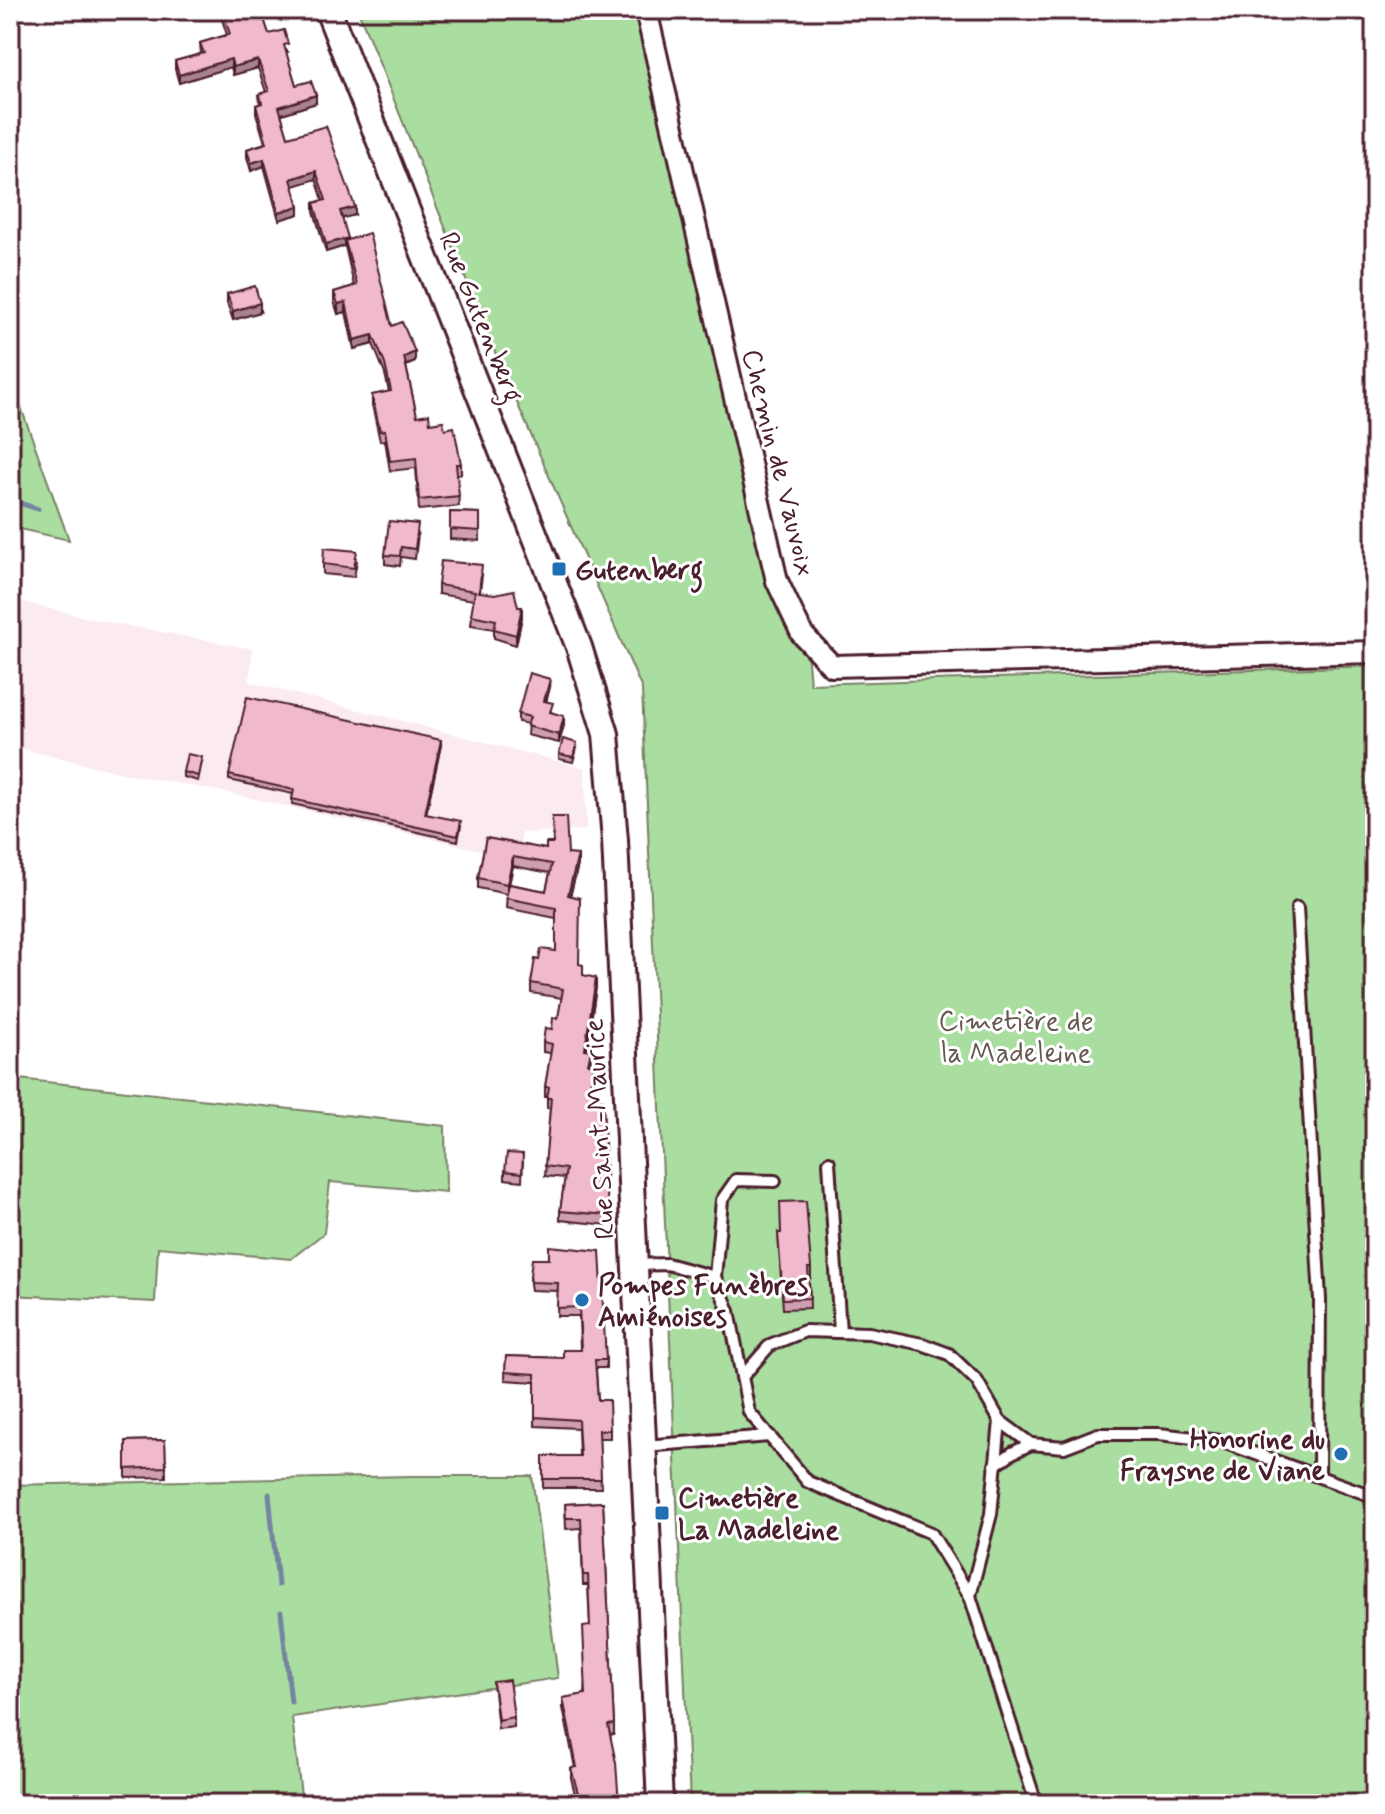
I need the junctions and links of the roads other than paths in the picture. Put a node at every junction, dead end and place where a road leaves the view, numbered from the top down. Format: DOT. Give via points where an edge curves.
graph roads {
  1 [pos="328,10"];
  2 [pos="646,10"];
  3 [pos="579,647"];
  4 [pos="1375,652"];
  5 [pos="1297,908"];
  6 [pos="829,1162"];
  7 [pos="775,1181"];
  8 [pos="634,1265"];
  9 [pos="715,1277"];
  10 [pos="840,1332"];
  11 [pos="742,1377"];
  12 [pos="1000,1421"];
  13 [pos="770,1436"];
  14 [pos="1031,1444"];
  15 [pos="643,1446"];
  16 [pos="995,1465"];
  17 [pos="1319,1475"];
  18 [pos="1375,1497"];
  19 [pos="970,1596"];
  20 [pos="1034,1797"];
  21 [pos="660,1804"];
  1 -- 3 [label="street, Rue Gutenberg"];
  2 -- 4 [label="street, Chemin de Vauvoix" via="777,581 802,634 832,666"];
  3 -- 8 [label="street, Rue Saint-Maurice" via="606,734"];
  5 -- 17 [label="lane" via="1320,1299"];
  6 -- 10 [label="lane"];
  7 -- 9 [label="lane" via="736,1180 722,1200"];
  8 -- 9 [label="lane" via="667,1264"];
  8 -- 15 [label="street, Rue Saint-Maurice"];
  9 -- 11 [label="lane" via="729,1311"];
  10 -- 11 [label="lane" via="805,1331 770,1345"];
  10 -- 12 [label="lane" via="869,1333 949,1354 977,1381"];
  11 -- 13 [label="lane" via="749,1412"];
  12 -- 14 [label="lane"];
  12 -- 16 [label="lane"];
  13 -- 15 [label="lane"];
  13 -- 19 [label="lane" via="808,1482 931,1533"];
  14 -- 16 [label="lane"];
  14 -- 17 [label="lane" via="1064,1447 1098,1434 1189,1436 1220,1441"];
  15 -- 21 [label="street, Rue Saint-Maurice"];
  16 -- 19 [label="lane" via="991,1514"];
  17 -- 18 [label="lane"];
  19 -- 20 [label="lane"];
}
